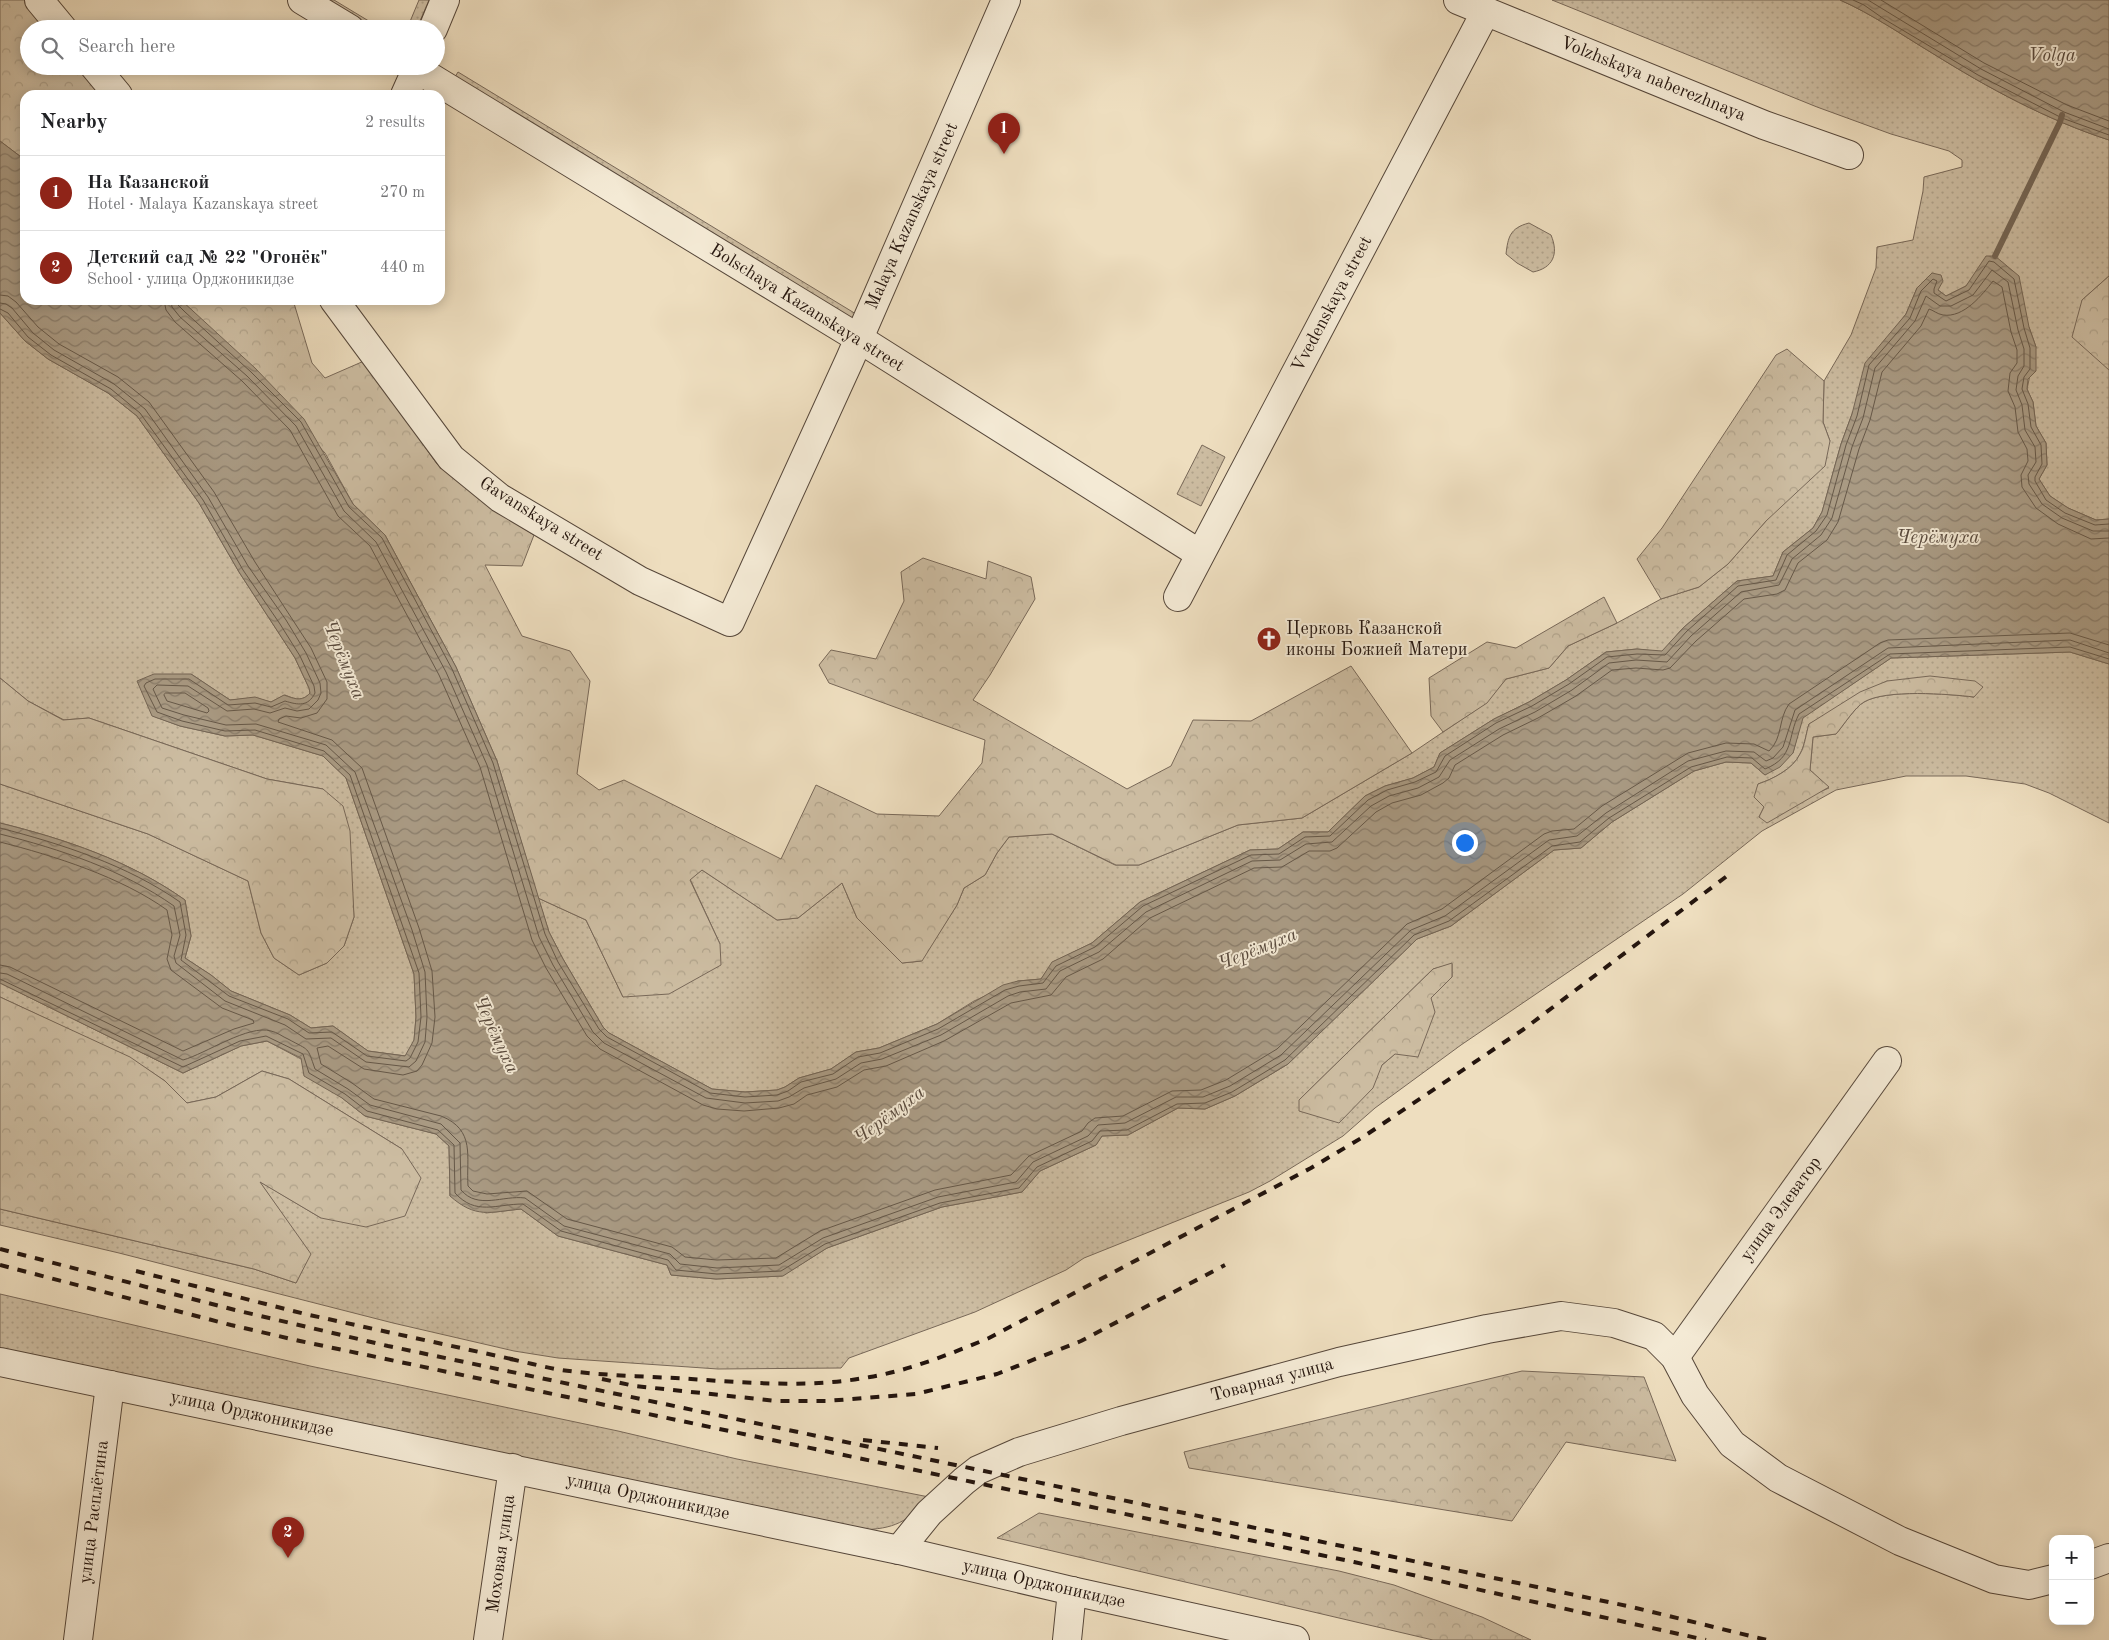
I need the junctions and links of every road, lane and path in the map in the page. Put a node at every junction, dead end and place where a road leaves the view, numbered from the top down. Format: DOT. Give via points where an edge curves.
graph roads {
  1 [pos="39,0"];
  2 [pos="302,0"];
  3 [pos="445,0"];
  4 [pos="1006,0"];
  5 [pos="1458,0"];
  6 [pos="1486,11"];
  7 [pos="56,20"];
  8 [pos="335,20"];
  9 [pos="437,20"];
  10 [pos="101,75"];
  11 [pos="413,75"];
  12 [pos="429,75"];
  13 [pos="114,90"];
  14 [pos="407,90"];
  15 [pos="1849,155"];
  16 [pos="338,305"];
  17 [pos="858,338"];
  18 [pos="1200,554"];
  19 [pos="1178,596"];
  20 [pos="730,622"];
  21 [pos="1887,1061"];
  22 [pos="1675,1357"];
  23 [pos="0,1362"];
  24 [pos="110,1385"];
  25 [pos="513,1468"];
  26 [pos="899,1550"];
  27 [pos="2109,1558"];
  28 [pos="2094,1564"];
  29 [pos="2049,1580"];
  30 [pos="1072,1591"];
  31 [pos="78,1640"];
  32 [pos="488,1640"];
  33 [pos="1067,1640"];
  34 [pos="1295,1640"];
  1 -- 7 [label="street"];
  2 -- 8 [label="street"];
  3 -- 9 [label="street"];
  4 -- 17 [label="street, Malaya Kazanskaya street"];
  5 -- 6 [label="street, Volzhskaya naberezhnaya"];
  6 -- 15 [label="street, Volzhskaya naberezhnaya" via="1764,125"];
  6 -- 18 [label="street, Vvedenskaya street"];
  10 -- 13 [label="street"];
  11 -- 14 [label="street"];
  12 -- 17 [label="street, Bolschaya Kazanskaya street"];
  16 -- 20 [label="street, Gavanskaya street" via="451,458 500,498 640,581"];
  17 -- 18 [label="street, Bolschaya Kazanskaya street"];
  17 -- 20 [label="street, Malaya Kazanskaya street"];
  18 -- 19 [label="street, Vvedenskaya street"];
  21 -- 22 [label="street, улица Элеватор"];
  22 -- 26 [label="street, Товарная улица" via="1654,1336 1614,1323 1561,1316 1339,1362 1121,1421 995,1461 978,1470 929,1513"];
  22 -- 29 [label="street, Товарная улица" via="1695,1395 1732,1444 1778,1478 1900,1541 1994,1579 2029,1584"];
  23 -- 24 [label="street, улица Орджоникидзе"];
  24 -- 25 [label="street, улица Орджоникидзе"];
  24 -- 31 [label="street, улица Расплётина"];
  25 -- 26 [label="street, улица Орджоникидзе"];
  25 -- 32 [label="street, Моховая улица"];
  26 -- 30 [label="street, улица Орджоникидзе"];
  27 -- 28 [label="street"];
  30 -- 33 [label="street"];
  30 -- 34 [label="street, улица Орджоникидзе"];
}
